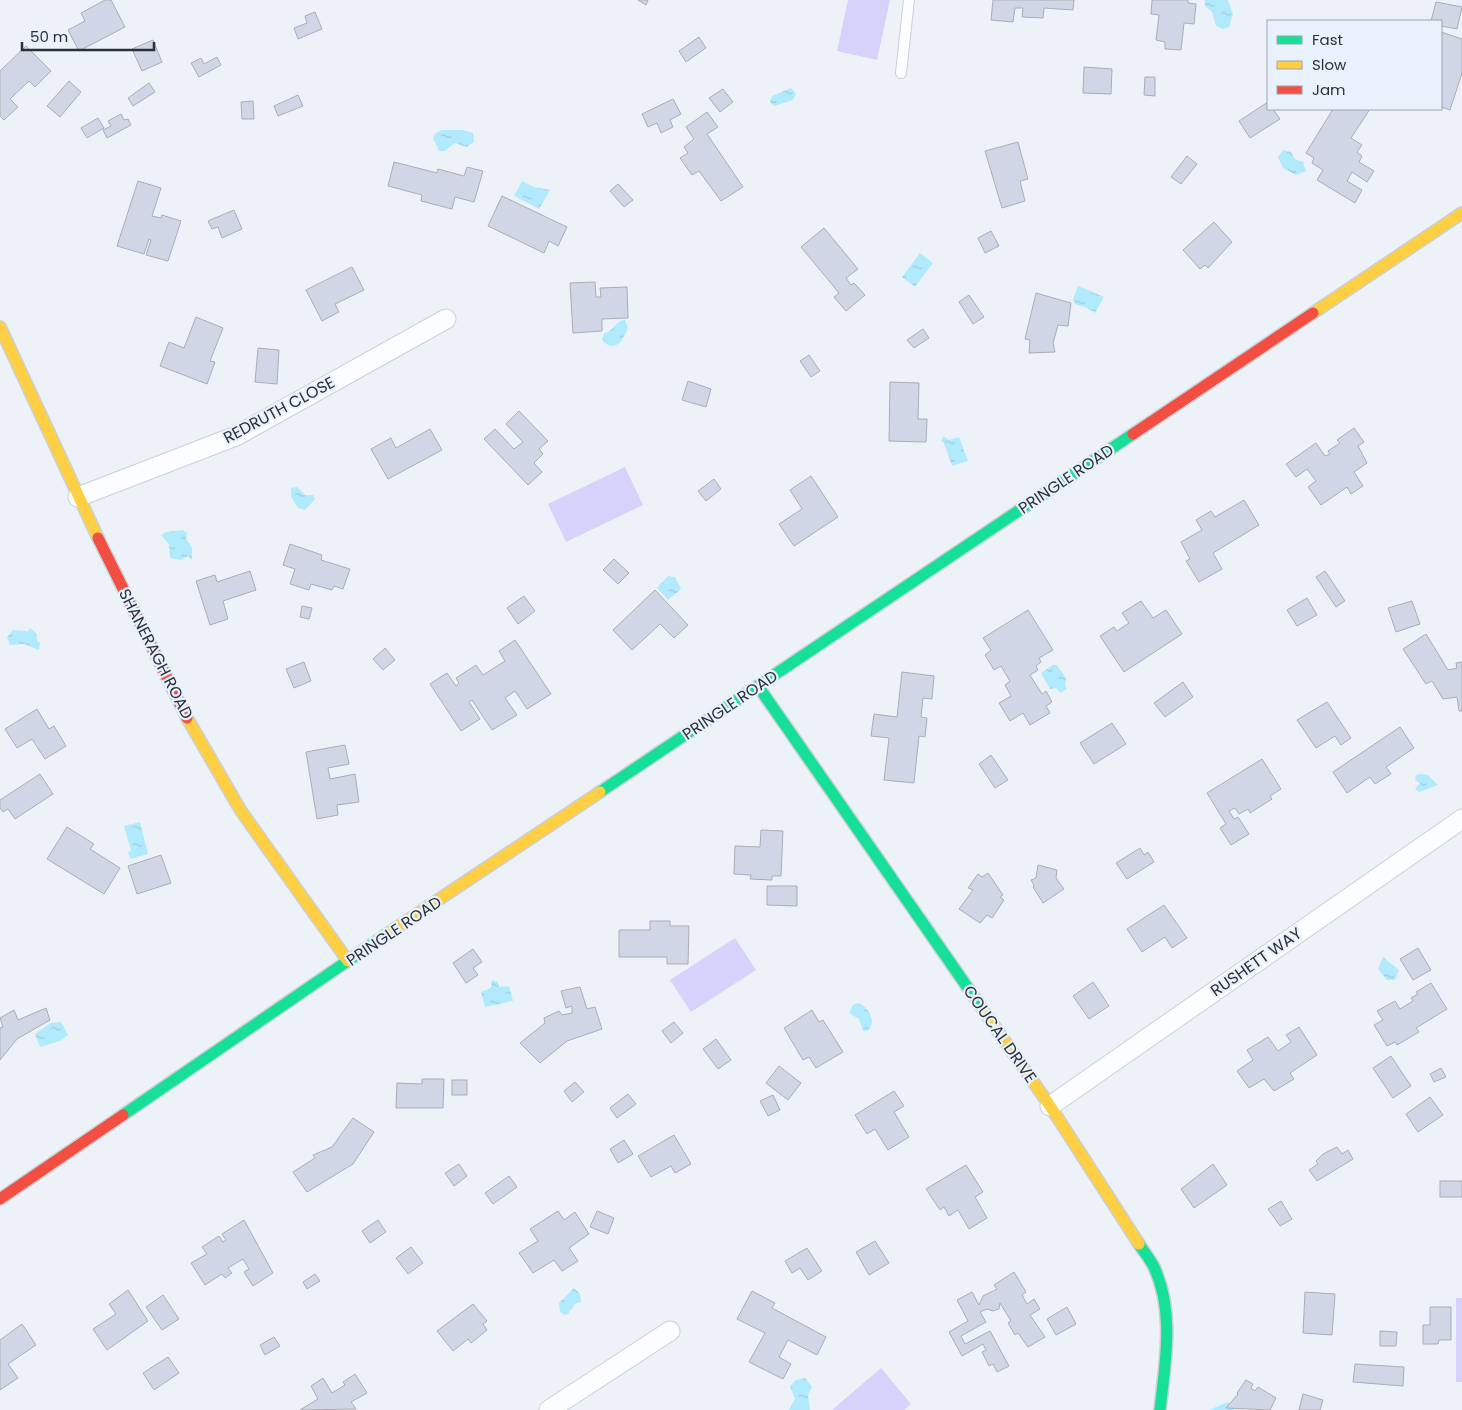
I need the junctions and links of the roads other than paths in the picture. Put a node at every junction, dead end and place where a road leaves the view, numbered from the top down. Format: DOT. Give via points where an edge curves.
graph roads {
  1 [pos="909,0"];
  2 [pos="901,73"];
  3 [pos="1462,214"];
  4 [pos="446,318"];
  5 [pos="0,327"];
  6 [pos="78,497"];
  7 [pos="758,686"];
  8 [pos="1462,819"];
  9 [pos="348,962"];
  10 [pos="1050,1106"];
  11 [pos="0,1198"];
  12 [pos="670,1331"];
  13 [pos="549,1410"];
  14 [pos="1160,1410"];
  1 -- 2 [label="lane"];
  3 -- 7 [label="street, PRINGLE ROAD"];
  4 -- 6 [label="street, REDRUTH CLOSE" via="236,436"];
  5 -- 6 [label="street, SHANERAGH ROAD"];
  6 -- 9 [label="street, SHANERAGH ROAD" via="180,706 241,811"];
  7 -- 9 [label="street, PRINGLE ROAD"];
  7 -- 10 [label="street, COUCAL DRIVE"];
  8 -- 10 [label="street, RUSHETT WAY"];
  9 -- 11 [label="street, PRINGLE ROAD"];
  10 -- 14 [label="street, COUCAL DRIVE" via="1154,1268 1164,1302 1168,1337"];
  12 -- 13 [label="street"];
}
